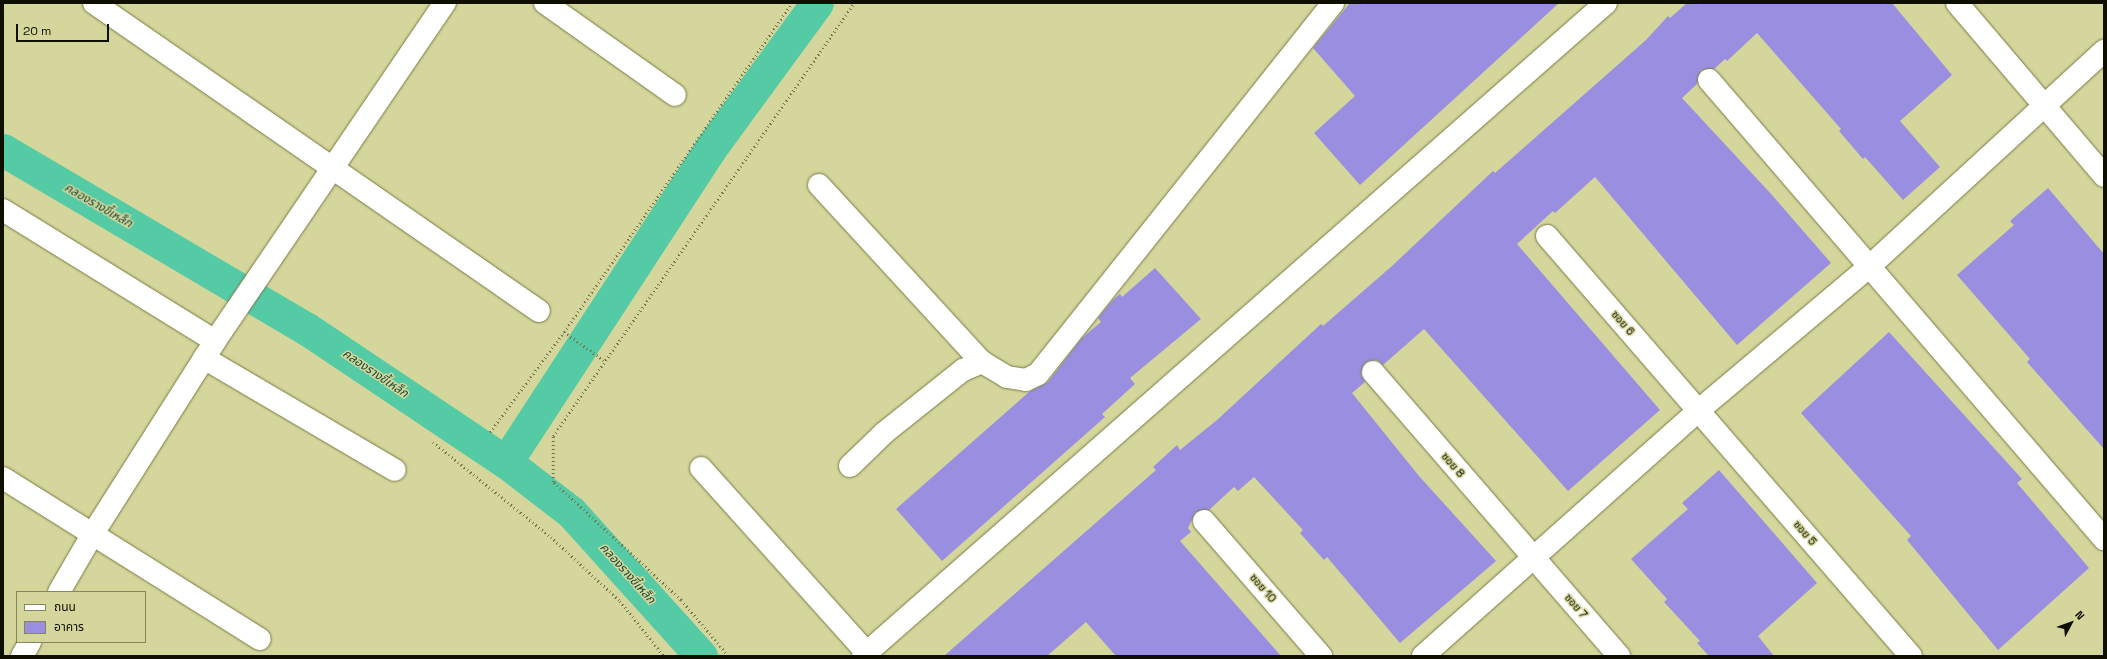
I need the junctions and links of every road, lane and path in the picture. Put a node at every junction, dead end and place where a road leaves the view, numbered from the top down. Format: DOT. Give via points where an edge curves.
graph roads {
  1 [pos="94,3"];
  2 [pos="445,3"];
  3 [pos="545,3"];
  4 [pos="792,3"];
  5 [pos="854,3"];
  6 [pos="1333,3"];
  7 [pos="1606,3"];
  8 [pos="1957,3"];
  9 [pos="2104,51"];
  10 [pos="1708,80"];
  11 [pos="675,95"];
  12 [pos="2044,105"];
  13 [pos="333,168"];
  14 [pos="2104,176"];
  15 [pos="819,185"];
  16 [pos="3,210"];
  17 [pos="1547,236"];
  18 [pos="1870,266"];
  19 [pos="539,311"];
  20 [pos="564,332"];
  21 [pos="213,345"];
  22 [pos="605,361"];
  23 [pos="982,362"];
  24 [pos="1372,372"];
  25 [pos="1699,410"];
  26 [pos="490,432"];
  27 [pos="433,442"];
  28 [pos="850,466"];
  29 [pos="701,468"];
  30 [pos="395,470"];
  31 [pos="3,478"];
  32 [pos="1204,521"];
  33 [pos="92,535"];
  34 [pos="2104,539"];
  35 [pos="1533,557"];
  36 [pos="60,591"];
  37 [pos="260,639"];
  38 [pos="29,643"];
  39 [pos="865,654"];
  40 [pos="22,656"];
  41 [pos="664,656"];
  42 [pos="728,656"];
  43 [pos="1322,656"];
  44 [pos="1423,656"];
  45 [pos="1619,656"];
  46 [pos="1911,656"];
  1 -- 13 [label="street"];
  2 -- 13 [label="street"];
  3 -- 11 [label="street"];
  4 -- 20 [label="path"];
  5 -- 22 [label="path"];
  6 -- 23 [label="street" via="1038,374 1026,380 1007,377"];
  7 -- 39 [label="street"];
  8 -- 12 [label="street"];
  9 -- 12 [label="street"];
  10 -- 18 [label="street"];
  12 -- 14 [label="street"];
  12 -- 18 [label="street"];
  13 -- 19 [label="street"];
  13 -- 21 [label="street"];
  15 -- 23 [label="street"];
  16 -- 21 [label="street"];
  17 -- 25 [label="street, ซอย 6"];
  18 -- 25 [label="street"];
  18 -- 34 [label="street"];
  20 -- 22 [label="path"];
  20 -- 26 [label="path"];
  21 -- 30 [label="street"];
  21 -- 33 [label="street"];
  22 -- 42 [label="path" via="553,436 553,482 681,600"];
  23 -- 28 [label="street" via="963,370 884,433"];
  24 -- 35 [label="street, ซอย 8"];
  25 -- 35 [label="street"];
  25 -- 46 [label="street, ซอย 5"];
  27 -- 41 [label="path" via="551,537 609,590"];
  29 -- 39 [label="street"];
  31 -- 33 [label="street"];
  32 -- 43 [label="street, ซอย 10"];
  33 -- 36 [label="street"];
  33 -- 37 [label="street"];
  35 -- 44 [label="street"];
  35 -- 45 [label="street, ซอย 7"];
  38 -- 40 [label="street"];
}
